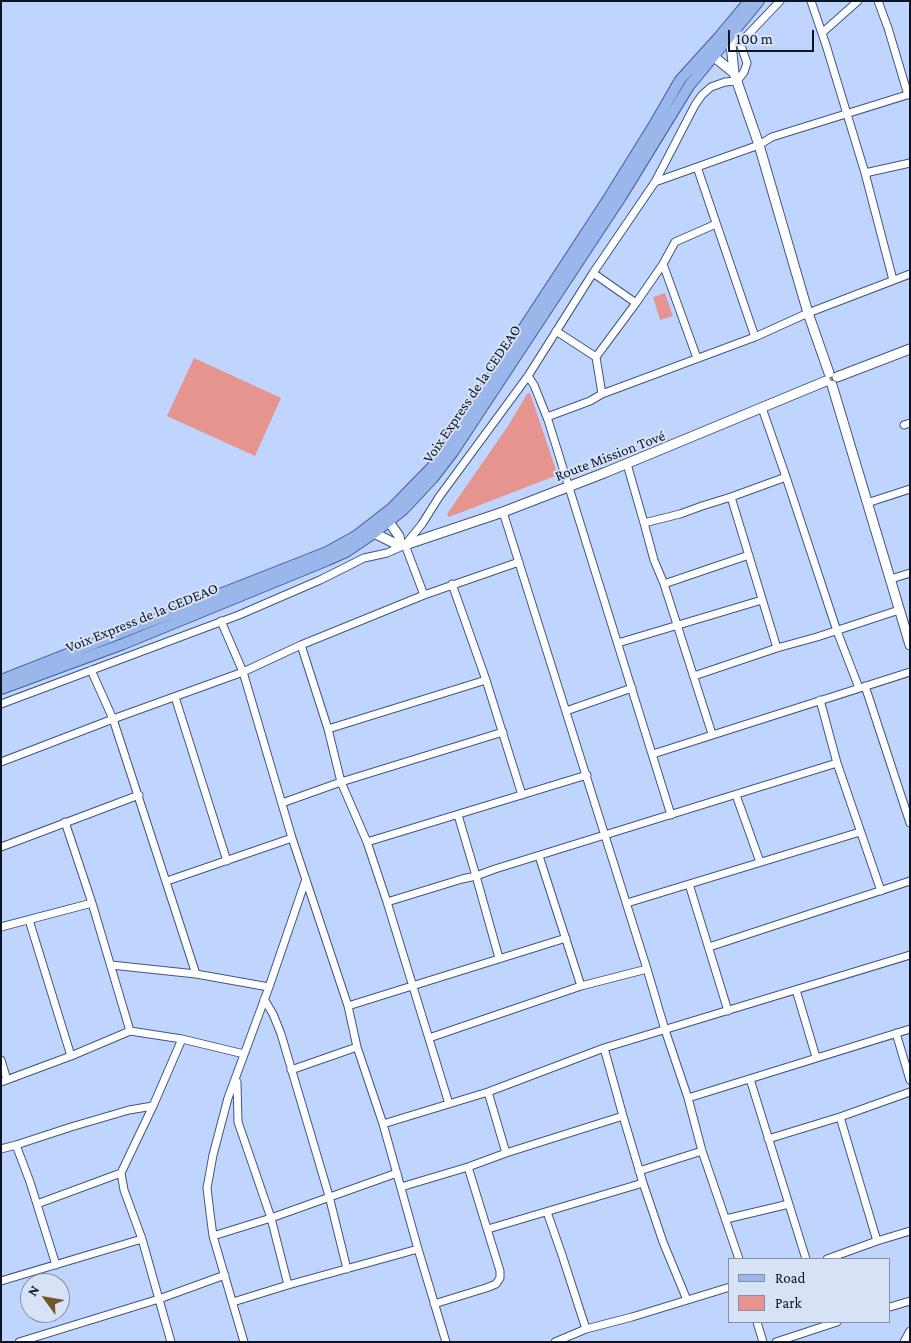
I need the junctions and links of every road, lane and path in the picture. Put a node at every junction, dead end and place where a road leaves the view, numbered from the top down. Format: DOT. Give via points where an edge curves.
graph roads {
  1 [pos="749,1"];
  2 [pos="759,1"];
  3 [pos="780,1"];
  4 [pos="811,1"];
  5 [pos="858,1"];
  6 [pos="878,1"];
  7 [pos="734,32"];
  8 [pos="822,33"];
  9 [pos="722,40"];
  10 [pos="713,56"];
  11 [pos="736,77"];
  12 [pos="684,83"];
  13 [pos="909,95"];
  14 [pos="847,113"];
  15 [pos="759,145"];
  16 [pos="910,163"];
  17 [pos="697,167"];
  18 [pos="865,173"];
  19 [pos="655,182"];
  20 [pos="716,224"];
  21 [pos="663,264"];
  22 [pos="593,273"];
  23 [pos="910,274"];
  24 [pos="892,280"];
  25 [pos="636,303"];
  26 [pos="808,313"];
  27 [pos="556,331"];
  28 [pos="755,337"];
  29 [pos="910,349"];
  30 [pos="596,358"];
  31 [pos="697,358"];
  32 [pos="528,376"];
  33 [pos="831,379"];
  34 [pos="602,394"];
  35 [pos="762,408"];
  36 [pos="547,417"];
  37 [pos="626,464"];
  38 [pos="786,476"];
  39 [pos="568,487"];
  40 [pos="910,490"];
  41 [pos="731,497"];
  42 [pos="867,502"];
  43 [pos="504,512"];
  44 [pos="389,522"];
  45 [pos="644,523"];
  46 [pos="371,530"];
  47 [pos="403,544"];
  48 [pos="749,555"];
  49 [pos="519,562"];
  50 [pos="910,573"];
  51 [pos="891,579"];
  52 [pos="452,584"];
  53 [pos="664,584"];
  54 [pos="424,595"];
  55 [pos="762,600"];
  56 [pos="899,610"];
  57 [pos="221,622"];
  58 [pos="161,623"];
  59 [pos="679,626"];
  60 [pos="837,631"];
  61 [pos="618,643"];
  62 [pos="301,645"];
  63 [pos="910,645"];
  64 [pos="777,648"];
  65 [pos="91,670"];
  66 [pos="243,672"];
  67 [pos="910,672"];
  68 [pos="694,676"];
  69 [pos="1,680"];
  70 [pos="486,680"];
  71 [pos="862,687"];
  72 [pos="632,688"];
  73 [pos="1,689"];
  74 [pos="175,697"];
  75 [pos="820,700"];
  76 [pos="1,704"];
  77 [pos="566,711"];
  78 [pos="113,719"];
  79 [pos="328,729"];
  80 [pos="503,732"];
  81 [pos="712,734"];
  82 [pos="652,754"];
  83 [pos="1,762"];
  84 [pos="837,763"];
  85 [pos="587,775"];
  86 [pos="341,782"];
  87 [pos="139,795"];
  88 [pos="522,795"];
  89 [pos="736,795"];
  90 [pos="282,803"];
  91 [pos="458,815"];
  92 [pos="671,815"];
  93 [pos="65,822"];
  94 [pos="910,823"];
  95 [pos="860,832"];
  96 [pos="606,836"];
  97 [pos="292,838"];
  98 [pos="367,842"];
  99 [pos="1,847"];
  100 [pos="539,856"];
  101 [pos="227,860"];
  102 [pos="760,862"];
  103 [pos="476,876"];
  104 [pos="306,878"];
  105 [pos="166,881"];
  106 [pos="910,881"];
  107 [pos="689,884"];
  108 [pos="880,891"];
  109 [pos="387,902"];
  110 [pos="92,903"];
  111 [pos="627,903"];
  112 [pos="29,920"];
  113 [pos="1,927"];
  114 [pos="566,938"];
  115 [pos="709,947"];
  116 [pos="910,955"];
  117 [pos="499,958"];
  118 [pos="110,965"];
  119 [pos="648,969"];
  120 [pos="196,974"];
  121 [pos="413,986"];
  122 [pos="581,986"];
  123 [pos="269,987"];
  124 [pos="796,990"];
  125 [pos="264,999"];
  126 [pos="348,1006"];
  127 [pos="728,1011"];
  128 [pos="910,1029"];
  129 [pos="665,1030"];
  130 [pos="130,1032"];
  131 [pos="896,1033"];
  132 [pos="428,1038"];
  133 [pos="182,1039"];
  134 [pos="357,1047"];
  135 [pos="604,1048"];
  136 [pos="244,1054"];
  137 [pos="71,1056"];
  138 [pos="816,1057"];
  139 [pos="1,1060"];
  140 [pos="291,1070"];
  141 [pos="237,1076"];
  142 [pos="750,1079"];
  143 [pos="910,1080"];
  144 [pos="4,1081"];
  145 [pos="488,1092"];
  146 [pos="910,1092"];
  147 [pos="688,1098"];
  148 [pos="449,1104"];
  149 [pos="153,1106"];
  150 [pos="225,1111"];
  151 [pos="237,1114"];
  152 [pos="623,1116"];
  153 [pos="840,1117"];
  154 [pos="382,1124"];
  155 [pos="768,1140"];
  156 [pos="16,1145"];
  157 [pos="1,1148"];
  158 [pos="702,1150"];
  159 [pos="506,1154"];
  160 [pos="468,1167"];
  161 [pos="639,1171"];
  162 [pos="122,1173"];
  163 [pos="397,1173"];
  164 [pos="643,1183"];
  165 [pos="401,1187"];
  166 [pos="329,1196"];
  167 [pos="37,1204"];
  168 [pos="789,1204"];
  169 [pos="547,1212"];
  170 [pos="270,1218"];
  171 [pos="726,1219"];
  172 [pos="488,1229"];
  173 [pos="910,1232"];
  174 [pos="213,1236"];
  175 [pos="142,1239"];
  176 [pos="877,1241"];
  177 [pos="418,1249"];
  178 [pos="739,1258"];
  179 [pos="806,1258"];
  180 [pos="830,1258"];
  181 [pos="56,1265"];
  182 [pos="347,1269"];
  183 [pos="225,1275"];
  184 [pos="1,1281"];
  185 [pos="288,1284"];
  186 [pos="728,1289"];
  187 [pos="159,1299"];
  188 [pos="687,1300"];
  189 [pos="910,1301"];
  190 [pos="233,1302"];
  191 [pos="434,1304"];
  192 [pos="891,1307"];
  193 [pos="757,1323"];
  194 [pos="823,1324"];
  195 [pos="586,1329"];
  196 [pos="910,1331"];
  197 [pos="19,1342"];
  198 [pos="171,1342"];
  199 [pos="244,1342"];
  200 [pos="446,1342"];
  201 [pos="555,1342"];
  202 [pos="763,1342"];
  203 [pos="776,1342"];
  204 [pos="904,1342"];
  1 -- 9 [label="main road"];
  2 -- 7 [label="main road, Voix Express de la CEDEAO"];
  3 -- 11 [label="street" via="740,43 747,63 744,72"];
  4 -- 8 [label="street"];
  5 -- 8 [label="street"];
  6 -- 13 [label="street"];
  7 -- 9 [label="main road, Voix Express de la CEDEAO"];
  7 -- 11 [label="street" via="732,44"];
  8 -- 14 [label="street"];
  9 -- 10 [label="main road, Voix Express de la CEDEAO"];
  9 -- 12 [label="main road"];
  10 -- 11 [label="street"];
  10 -- 12 [label="main road, Voix Express de la CEDEAO"];
  11 -- 15 [label="street"];
  11 -- 19 [label="street" via="702,95"];
  12 -- 44 [label="main road, Voix Express de la CEDEAO" via="621,197 453,452 427,485"];
  12 -- 46 [label="main road" via="432,467"];
  13 -- 14 [label="street"];
  14 -- 15 [label="street" via="772,137"];
  14 -- 18 [label="street"];
  15 -- 17 [label="street"];
  15 -- 26 [label="street"];
  16 -- 18 [label="street"];
  17 -- 19 [label="street"];
  17 -- 20 [label="street"];
  18 -- 24 [label="street"];
  19 -- 22 [label="street"];
  20 -- 21 [label="street" via="676,242"];
  20 -- 28 [label="street"];
  21 -- 25 [label="street"];
  21 -- 31 [label="street"];
  22 -- 25 [label="street"];
  22 -- 27 [label="street"];
  23 -- 24 [label="street"];
  24 -- 26 [label="street"];
  25 -- 30 [label="street"];
  26 -- 28 [label="street"];
  26 -- 33 [label="street"];
  27 -- 30 [label="street"];
  27 -- 32 [label="street"];
  28 -- 31 [label="street"];
  29 -- 33 [label="street, Route Mission Tové"];
  30 -- 34 [label="street"];
  31 -- 34 [label="street"];
  32 -- 36 [label="street"];
  32 -- 47 [label="street" via="422,524"];
  33 -- 35 [label="street, Route Mission Tové"];
  33 -- 42 [label="street"];
  34 -- 36 [label="street"];
  35 -- 37 [label="street, Route Mission Tové"];
  35 -- 38 [label="street"];
  36 -- 39 [label="street"];
  37 -- 39 [label="street, Route Mission Tové"];
  37 -- 45 [label="street"];
  38 -- 41 [label="street"];
  38 -- 60 [label="street"];
  39 -- 43 [label="street, Route Mission Tové"];
  39 -- 61 [label="street"];
  40 -- 42 [label="street"];
  41 -- 45 [label="street"];
  41 -- 48 [label="street"];
  42 -- 51 [label="street"];
  43 -- 47 [label="street, Route Mission Tové"];
  43 -- 49 [label="street"];
  44 -- 46 [label="main road, Voix Express de la CEDEAO"];
  44 -- 47 [label="street"];
  45 -- 53 [label="street"];
  46 -- 47 [label="street" via="394,543"];
  46 -- 58 [label="main road"];
  47 -- 54 [label="street"];
  47 -- 57 [label="street"];
  48 -- 53 [label="street"];
  48 -- 55 [label="street"];
  49 -- 52 [label="street"];
  49 -- 77 [label="street"];
  50 -- 51 [label="street"];
  51 -- 56 [label="street"];
  52 -- 54 [label="street"];
  52 -- 70 [label="street"];
  53 -- 59 [label="street"];
  54 -- 62 [label="street"];
  55 -- 59 [label="street"];
  55 -- 64 [label="street"];
  56 -- 60 [label="street"];
  56 -- 63 [label="street"];
  57 -- 65 [label="street"];
  57 -- 66 [label="street"];
  58 -- 69 [label="main road"];
  58 -- 73 [label="main road, Voix Express de la CEDEAO" via="123,644"];
  59 -- 61 [label="street"];
  59 -- 68 [label="street"];
  60 -- 64 [label="street"];
  60 -- 71 [label="street"];
  61 -- 72 [label="street"];
  62 -- 66 [label="street"];
  62 -- 79 [label="street"];
  64 -- 68 [label="street"];
  65 -- 76 [label="street"];
  65 -- 78 [label="street"];
  66 -- 74 [label="street"];
  66 -- 90 [label="street"];
  67 -- 71 [label="street"];
  68 -- 81 [label="street"];
  70 -- 79 [label="street"];
  70 -- 80 [label="street"];
  71 -- 75 [label="street"];
  71 -- 94 [label="street"];
  72 -- 77 [label="street"];
  72 -- 82 [label="street"];
  74 -- 78 [label="street"];
  74 -- 101 [label="street"];
  75 -- 81 [label="street"];
  75 -- 84 [label="street"];
  77 -- 85 [label="street"];
  78 -- 83 [label="street"];
  78 -- 87 [label="street"];
  79 -- 86 [label="street"];
  80 -- 86 [label="street"];
  80 -- 88 [label="street"];
  81 -- 82 [label="street"];
  82 -- 92 [label="street"];
  84 -- 89 [label="street"];
  84 -- 95 [label="street"];
  85 -- 88 [label="street"];
  85 -- 96 [label="street"];
  86 -- 90 [label="street"];
  86 -- 98 [label="street"];
  87 -- 93 [label="street"];
  87 -- 105 [label="street"];
  88 -- 91 [label="street"];
  89 -- 92 [label="street"];
  89 -- 102 [label="street"];
  90 -- 97 [label="street"];
  91 -- 98 [label="street"];
  91 -- 103 [label="street"];
  92 -- 96 [label="street"];
  93 -- 99 [label="street"];
  93 -- 110 [label="street"];
  95 -- 102 [label="street"];
  95 -- 108 [label="street"];
  96 -- 100 [label="street"];
  96 -- 111 [label="street"];
  97 -- 101 [label="street"];
  97 -- 104 [label="street"];
  98 -- 109 [label="street"];
  100 -- 103 [label="street"];
  100 -- 114 [label="street"];
  101 -- 105 [label="street"];
  102 -- 107 [label="street"];
  103 -- 109 [label="street"];
  103 -- 117 [label="street"];
  104 -- 123 [label="street"];
  104 -- 126 [label="street"];
  105 -- 120 [label="street"];
  106 -- 108 [label="street"];
  107 -- 111 [label="street"];
  107 -- 115 [label="street"];
  108 -- 115 [label="street"];
  109 -- 121 [label="street"];
  110 -- 112 [label="street"];
  110 -- 118 [label="street"];
  111 -- 119 [label="street"];
  112 -- 113 [label="street"];
  112 -- 137 [label="street"];
  114 -- 117 [label="street"];
  114 -- 122 [label="street"];
  115 -- 127 [label="street"];
  116 -- 124 [label="street"];
  117 -- 121 [label="street"];
  118 -- 120 [label="street"];
  118 -- 130 [label="street"];
  119 -- 122 [label="street"];
  119 -- 129 [label="street"];
  120 -- 123 [label="street"];
  121 -- 126 [label="street"];
  121 -- 132 [label="street"];
  122 -- 132 [label="street"];
  123 -- 125 [label="street"];
  124 -- 127 [label="street"];
  124 -- 138 [label="street"];
  125 -- 136 [label="street"];
  125 -- 140 [label="street" via="281,1034"];
  126 -- 134 [label="street"];
  127 -- 129 [label="street"];
  128 -- 131 [label="street"];
  129 -- 135 [label="street"];
  129 -- 147 [label="street"];
  130 -- 133 [label="street"];
  130 -- 137 [label="street"];
  131 -- 138 [label="street"];
  131 -- 143 [label="street"];
  132 -- 148 [label="street"];
  133 -- 136 [label="street"];
  133 -- 149 [label="street"];
  134 -- 140 [label="street"];
  134 -- 154 [label="street"];
  135 -- 145 [label="street"];
  135 -- 152 [label="street"];
  136 -- 141 [label="street"];
  137 -- 144 [label="street"];
  138 -- 142 [label="street"];
  139 -- 144 [label="street"];
  140 -- 166 [label="street"];
  141 -- 150 [label="street"];
  141 -- 151 [label="street"];
  142 -- 147 [label="street"];
  142 -- 155 [label="street"];
  145 -- 148 [label="street"];
  145 -- 159 [label="street"];
  146 -- 153 [label="street"];
  147 -- 158 [label="street"];
  148 -- 154 [label="street"];
  149 -- 156 [label="street" via="129,1110"];
  149 -- 162 [label="street"];
  150 -- 151 [label="street"];
  150 -- 174 [label="street" via="208,1188"];
  151 -- 170 [label="street"];
  152 -- 159 [label="street"];
  152 -- 161 [label="street"];
  153 -- 155 [label="street"];
  153 -- 176 [label="street"];
  154 -- 163 [label="street"];
  155 -- 168 [label="street"];
  156 -- 157 [label="street"];
  156 -- 167 [label="street"];
  158 -- 161 [label="street"];
  158 -- 171 [label="street"];
  159 -- 160 [label="street"];
  160 -- 165 [label="street"];
  160 -- 172 [label="street"];
  161 -- 164 [label="street"];
  162 -- 167 [label="street"];
  162 -- 175 [label="street" via="124,1190"];
  163 -- 165 [label="street"];
  163 -- 166 [label="street"];
  164 -- 169 [label="street"];
  164 -- 188 [label="street"];
  165 -- 177 [label="street"];
  166 -- 170 [label="street"];
  166 -- 182 [label="street"];
  167 -- 181 [label="street"];
  168 -- 171 [label="street"];
  168 -- 179 [label="street"];
  169 -- 172 [label="street"];
  169 -- 195 [label="street"];
  170 -- 174 [label="street"];
  170 -- 185 [label="street"];
  171 -- 178 [label="street"];
  172 -- 191 [label="street" via="500,1270 499,1281"];
  173 -- 176 [label="street"];
  174 -- 183 [label="street"];
  175 -- 181 [label="street"];
  175 -- 187 [label="street"];
  176 -- 180 [label="street"];
  177 -- 182 [label="street"];
  177 -- 191 [label="street"];
  181 -- 184 [label="street"];
  182 -- 185 [label="street"];
  183 -- 187 [label="street"];
  183 -- 190 [label="street"];
  185 -- 190 [label="street"];
  186 -- 188 [label="street"];
  187 -- 197 [label="street"];
  187 -- 198 [label="street"];
  188 -- 195 [label="street"];
  189 -- 192 [label="street"];
  190 -- 199 [label="street"];
  191 -- 200 [label="street"];
  193 -- 202 [label="street"];
  194 -- 203 [label="street"];
  195 -- 201 [label="street"];
  196 -- 204 [label="street"];
}
